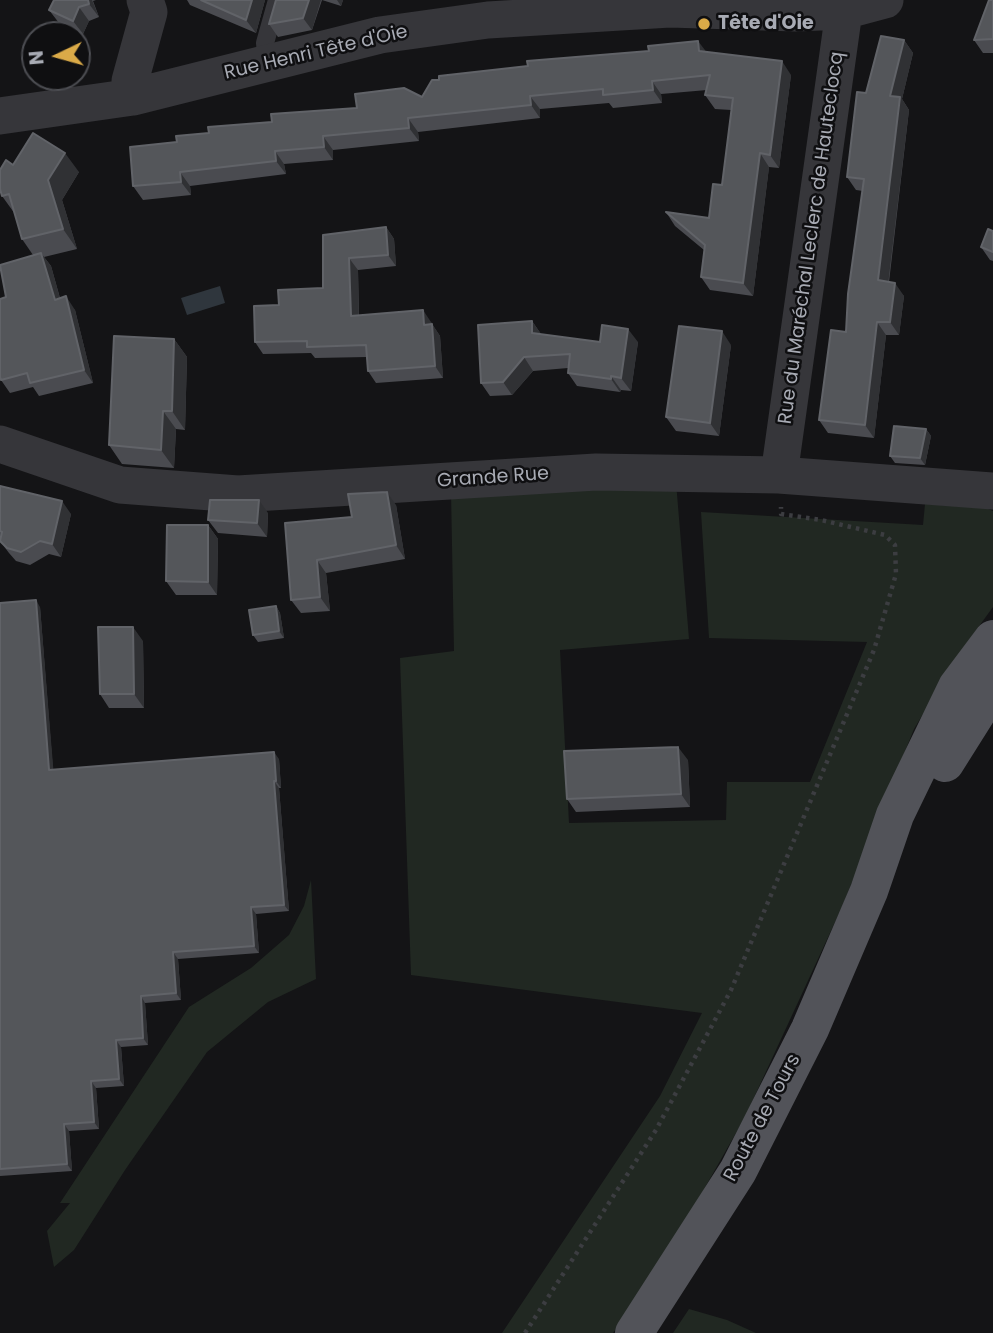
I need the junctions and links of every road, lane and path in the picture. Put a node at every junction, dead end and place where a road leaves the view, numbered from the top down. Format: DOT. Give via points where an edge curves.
graph roads {
  1 [pos="145,0"];
  2 [pos="276,0"];
  3 [pos="885,0"];
  4 [pos="843,6"];
  5 [pos="267,63"];
  6 [pos="133,97"];
  7 [pos="0,117"];
  8 [pos="0,444"];
  9 [pos="779,475"];
  10 [pos="993,491"];
  11 [pos="993,639"];
  12 [pos="993,687"];
  13 [pos="869,891"];
  14 [pos="525,1333"];
  15 [pos="634,1333"];
  1 -- 6 [label="street" via="149,12 130,81"];
  2 -- 5 [label="lane" via="265,43"];
  3 -- 4 [label="street, Rue Henri Tête d'Oie"];
  4 -- 5 [label="street, Rue Henri Tête d'Oie" via="796,13 670,9 488,20 380,35"];
  4 -- 9 [label="street, Rue du Maréchal Leclerc de Hauteclocq"];
  5 -- 6 [label="street, Rue Henri Tête d'Oie"];
  6 -- 7 [label="street, Rue Henri Tête d'Oie"];
  8 -- 9 [label="street, Grande Rue" via="120,485 238,494 596,472"];
  9 -- 10 [label="street, Grande Rue"];
  9 -- 14 [label="path" via="781,514 885,535 895,545 896,574 878,638 731,990 656,1130"];
  11 -- 13 [label="main road, Route de Tours" via="957,687 895,815"];
  12 -- 13 [label="main road, Route de Tours"];
  13 -- 15 [label="main road, Route de Tours" via="810,1029 738,1171"];
}
